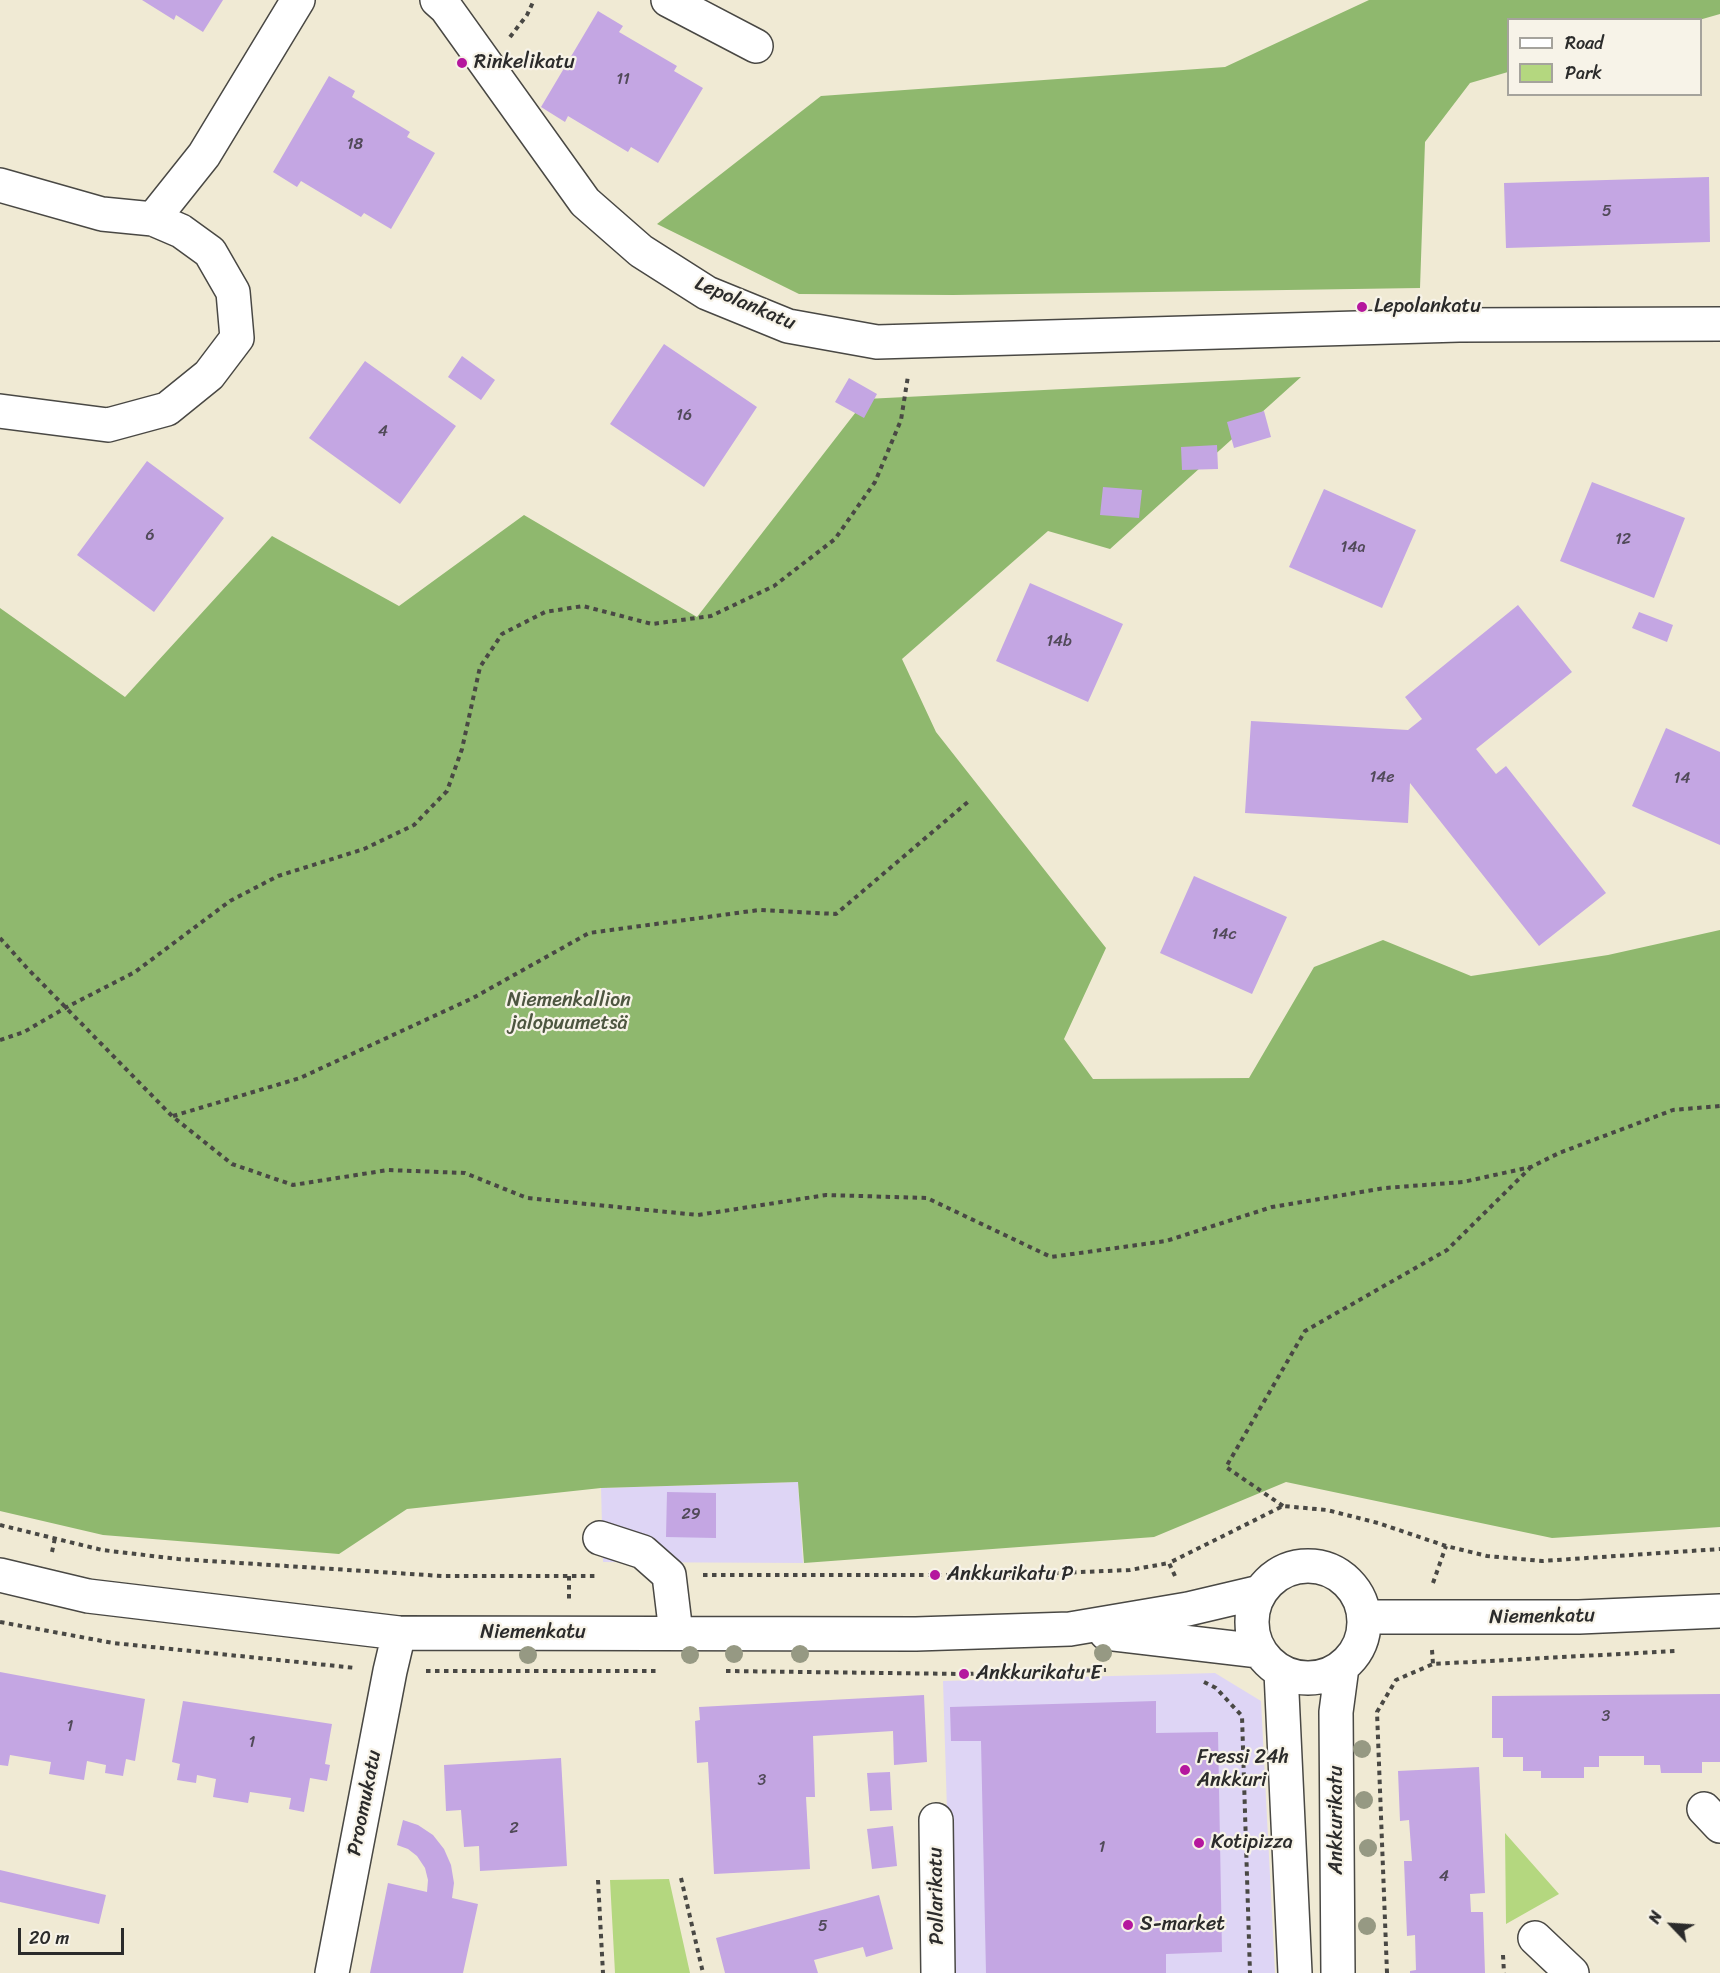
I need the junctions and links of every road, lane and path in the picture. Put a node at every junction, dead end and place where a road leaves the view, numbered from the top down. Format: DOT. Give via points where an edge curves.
graph roads {
  1 [pos="298,0"];
  2 [pos="437,0"];
  3 [pos="534,0"];
  4 [pos="668,0"];
  5 [pos="756,46"];
  6 [pos="487,66"];
  7 [pos="0,185"];
  8 [pos="153,219"];
  9 [pos="1720,324"];
  10 [pos="914,339"];
  11 [pos="0,411"];
  12 [pos="969,801"];
  13 [pos="0,938"];
  14 [pos="65,1008"];
  15 [pos="0,1040"];
  16 [pos="1720,1106"];
  17 [pos="172,1116"];
  18 [pos="1531,1167"];
  19 [pos="1283,1506"];
  20 [pos="600,1539"];
  21 [pos="1720,1549"];
  22 [pos="0,1575"];
  23 [pos="1260,1592"];
  24 [pos="1188,1609"];
  25 [pos="1720,1611"];
  26 [pos="1364,1617"];
  27 [pos="1070,1629"];
  28 [pos="399,1633"];
  29 [pos="676,1633"];
  30 [pos="1684,1650"];
  31 [pos="1270,1661"];
  32 [pos="1342,1667"];
  33 [pos="1242,1716"];
  34 [pos="936,1820"];
  35 [pos="681,1878"];
  36 [pos="598,1880"];
  37 [pos="1535,1938"];
  38 [pos="1503,1952"];
  39 [pos="332,1973"];
  40 [pos="603,1973"];
  41 [pos="703,1973"];
  42 [pos="938,1973"];
  43 [pos="1250,1973"];
  44 [pos="1295,1973"];
  45 [pos="1338,1973"];
  46 [pos="1387,1973"];
  47 [pos="1504,1973"];
  48 [pos="1572,1973"];
  1 -- 8 [label="street" via="204,155"];
  2 -- 6 [label="street, Lepolankatu"];
  3 -- 6 [label="path"];
  4 -- 5 [label="street"];
  6 -- 10 [label="street, Lepolankatu" via="585,202 641,251 708,293 788,326 877,342"];
  7 -- 8 [label="street" via="102,214"];
  8 -- 11 [label="street" via="181,231 210,252 233,292 237,338 209,375 167,409 108,425"];
  9 -- 10 [label="street, Lepolankatu" via="1459,325"];
  10 -- 14 [label="path" via="901,420 875,482 835,539 774,586 711,616 652,624 583,606 545,612 502,633 480,667 462,748 447,791 414,825 364,849 278,876 230,901 135,972"];
  12 -- 17 [label="path" via="836,914 759,910 589,933 473,998 300,1078"];
  13 -- 14 [label="path"];
  14 -- 15 [label="path" via="24,1032"];
  14 -- 17 [label="path"];
  16 -- 18 [label="path" via="1673,1110"];
  17 -- 18 [label="path" via="232,1164 293,1185 388,1170 465,1173 526,1198 698,1215 826,1195 927,1198 1051,1257 1166,1241 1272,1207 1384,1188 1463,1182"];
  18 -- 19 [label="path" via="1447,1250 1305,1331 1226,1467"];
  19 -- 21 [label="path" via="1327,1510 1486,1556 1542,1561"];
  19 -- 24 [label="path" via="1169,1563"];
  20 -- 29 [label="street" via="643,1552 669,1575"];
  22 -- 28 [label="street, Niemenkatu" via="88,1596"];
  23 -- 24 [label="street, Niemenkatu"];
  23 -- 26 [label="street" via="1274,1576 1291,1568 1324,1568 1348,1583 1359,1599"];
  23 -- 31 [label="street" via="1251,1622 1253,1637"];
  24 -- 27 [label="street, Niemenkatu"];
  25 -- 26 [label="street, Niemenkatu" via="1579,1617"];
  26 -- 32 [label="street" via="1359,1646"];
  27 -- 29 [label="street, Niemenkatu" via="916,1634"];
  27 -- 31 [label="street, Niemenkatu"];
  28 -- 29 [label="street, Niemenkatu"];
  28 -- 39 [label="street, Proomukatu"];
  30 -- 46 [label="path" via="1433,1664 1396,1680 1377,1712"];
  31 -- 32 [label="street" via="1308,1678 1326,1676"];
  31 -- 44 [label="street"];
  32 -- 45 [label="street, Ankkurikatu" via="1336,1712"];
  33 -- 43 [label="path"];
  34 -- 42 [label="street, Pollarikatu"];
  35 -- 41 [label="path"];
  36 -- 40 [label="path"];
  37 -- 48 [label="street"];
  38 -- 47 [label="path"];
}
